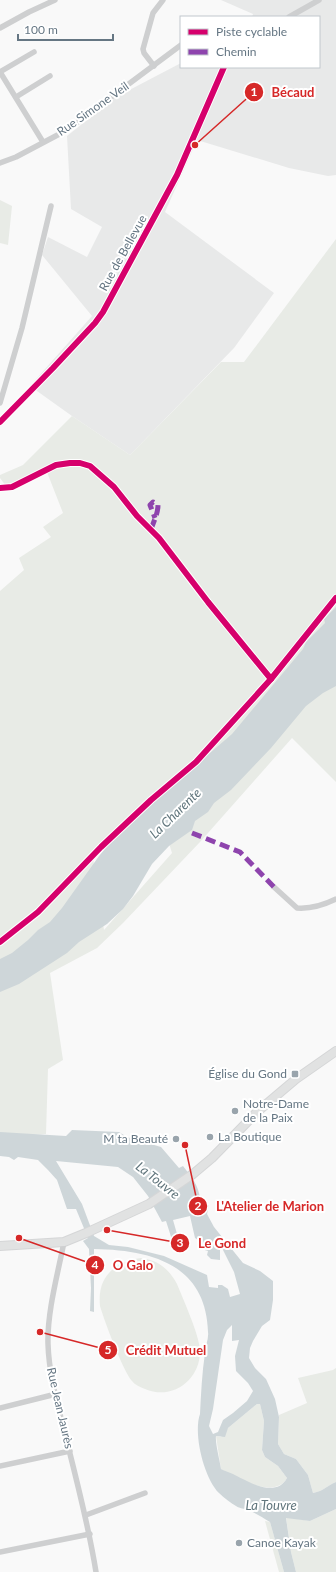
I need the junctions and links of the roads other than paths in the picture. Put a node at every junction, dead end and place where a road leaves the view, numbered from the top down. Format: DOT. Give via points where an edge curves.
graph roads {
  1 [pos="55,0"];
  2 [pos="163,0"];
  3 [pos="319,0"];
  4 [pos="291,16"];
  5 [pos="0,28"];
  6 [pos="180,46"];
  7 [pos="34,52"];
  8 [pos="154,66"];
  9 [pos="224,68"];
  10 [pos="0,72"];
  11 [pos="50,76"];
  12 [pos="16,97"];
  13 [pos="43,142"];
  14 [pos="0,163"];
  15 [pos="51,206"];
  16 [pos="0,403"];
  17 [pos="0,422"];
  18 [pos="274,887"];
  19 [pos="336,899"];
  20 [pos="336,1051"];
  21 [pos="64,1242"];
  22 [pos="0,1246"];
  23 [pos="56,1394"];
  24 [pos="0,1408"];
  25 [pos="70,1451"];
  26 [pos="0,1466"];
  27 [pos="145,1493"];
  28 [pos="86,1515"];
  29 [pos="90,1534"];
  30 [pos="0,1552"];
  31 [pos="96,1572"];
  1 -- 5 [label="street"];
  2 -- 8 [label="street" via="153,13 143,49"];
  3 -- 4 [label="street"];
  6 -- 8 [label="street, Rue Simone Veil"];
  7 -- 10 [label="street"];
  8 -- 13 [label="street, Rue Simone Veil" via="67,130"];
  9 -- 17 [label="street, Rue de Bellevue" via="177,175 103,312"];
  10 -- 12 [label="street"];
  11 -- 12 [label="street"];
  12 -- 13 [label="street"];
  13 -- 14 [label="street, Rue Simone Veil"];
  15 -- 16 [label="street" via="22,328"];
  18 -- 19 [label="street" via="297,908 323,905"];
  20 -- 21 [label="main road" via="296,1079 257,1112 193,1174 149,1204"];
  21 -- 22 [label="main road"];
  21 -- 23 [label="street, Rue Jean Jaurès" via="50,1316 48,1343"];
  23 -- 24 [label="street"];
  23 -- 25 [label="street, Rue Jean Jaurès"];
  25 -- 26 [label="street"];
  25 -- 28 [label="street, Rue Jean Jaurès"];
  27 -- 28 [label="street"];
  28 -- 29 [label="street, Rue Jean Jaurès"];
  29 -- 30 [label="street"];
  29 -- 31 [label="street, Rue Jean Jaurès"];
}
